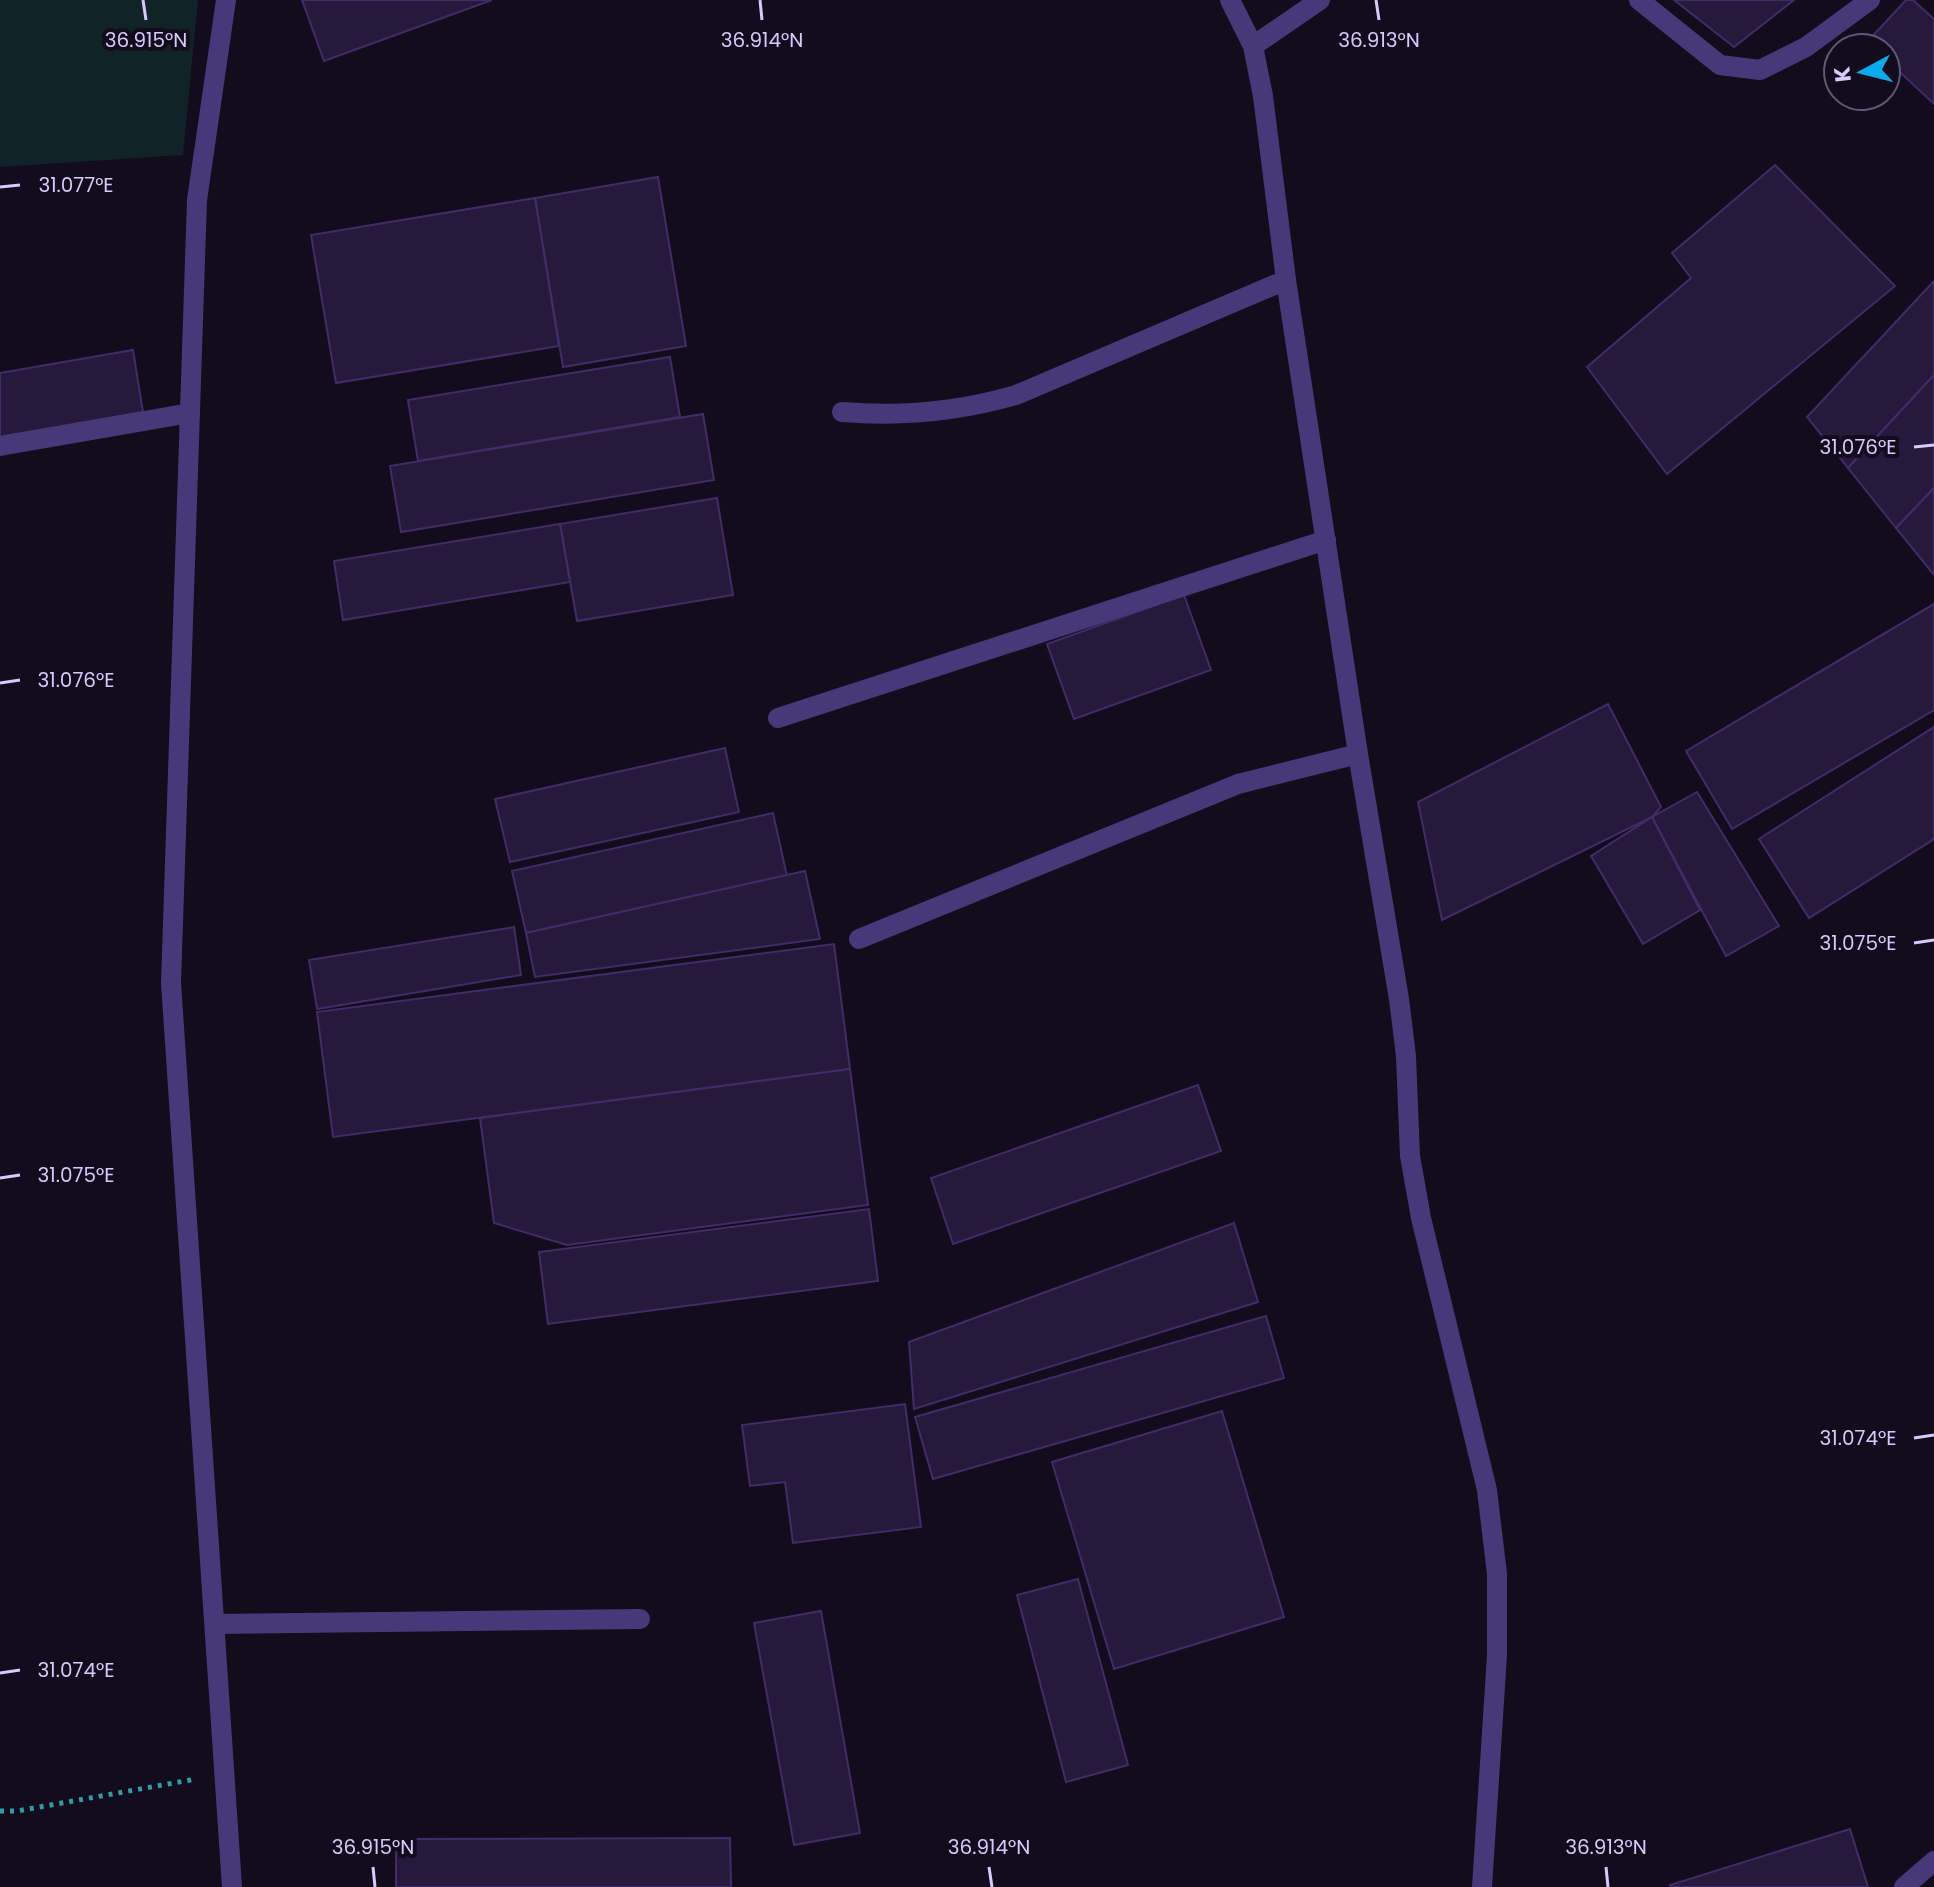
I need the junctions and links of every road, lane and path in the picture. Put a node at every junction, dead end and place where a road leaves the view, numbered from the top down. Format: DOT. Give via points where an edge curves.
graph roads {
  1 [pos="226,0"];
  2 [pos="1230,0"];
  3 [pos="1320,0"];
  4 [pos="1639,0"];
  5 [pos="1870,0"];
  6 [pos="1253,46"];
  7 [pos="1286,280"];
  8 [pos="842,412"];
  9 [pos="190,413"];
  10 [pos="0,446"];
  11 [pos="1326,540"];
  12 [pos="778,718"];
  13 [pos="1358,754"];
  14 [pos="859,939"];
  15 [pos="640,1619"];
  16 [pos="215,1624"];
  17 [pos="225,1774"];
  18 [pos="0,1811"];
  19 [pos="1934,1861"];
  20 [pos="232,1887"];
  21 [pos="1482,1887"];
  22 [pos="1904,1887"];
  1 -- 9 [label="street" via="197,200"];
  2 -- 6 [label="street"];
  3 -- 6 [label="street"];
  4 -- 5 [label="street" via="1720,65 1760,70 1806,47"];
  6 -- 7 [label="street"];
  7 -- 8 [label="street" via="1016,395 916,415"];
  7 -- 11 [label="street"];
  9 -- 10 [label="street"];
  9 -- 16 [label="street" via="171,983"];
  11 -- 12 [label="street"];
  11 -- 13 [label="street"];
  13 -- 14 [label="street" via="1238,784"];
  13 -- 21 [label="street" via="1399,999 1410,1156 1487,1490 1497,1574"];
  15 -- 16 [label="street"];
  16 -- 17 [label="street"];
  17 -- 18 [label="path"];
  17 -- 20 [label="street"];
  19 -- 22 [label="street"];
}
